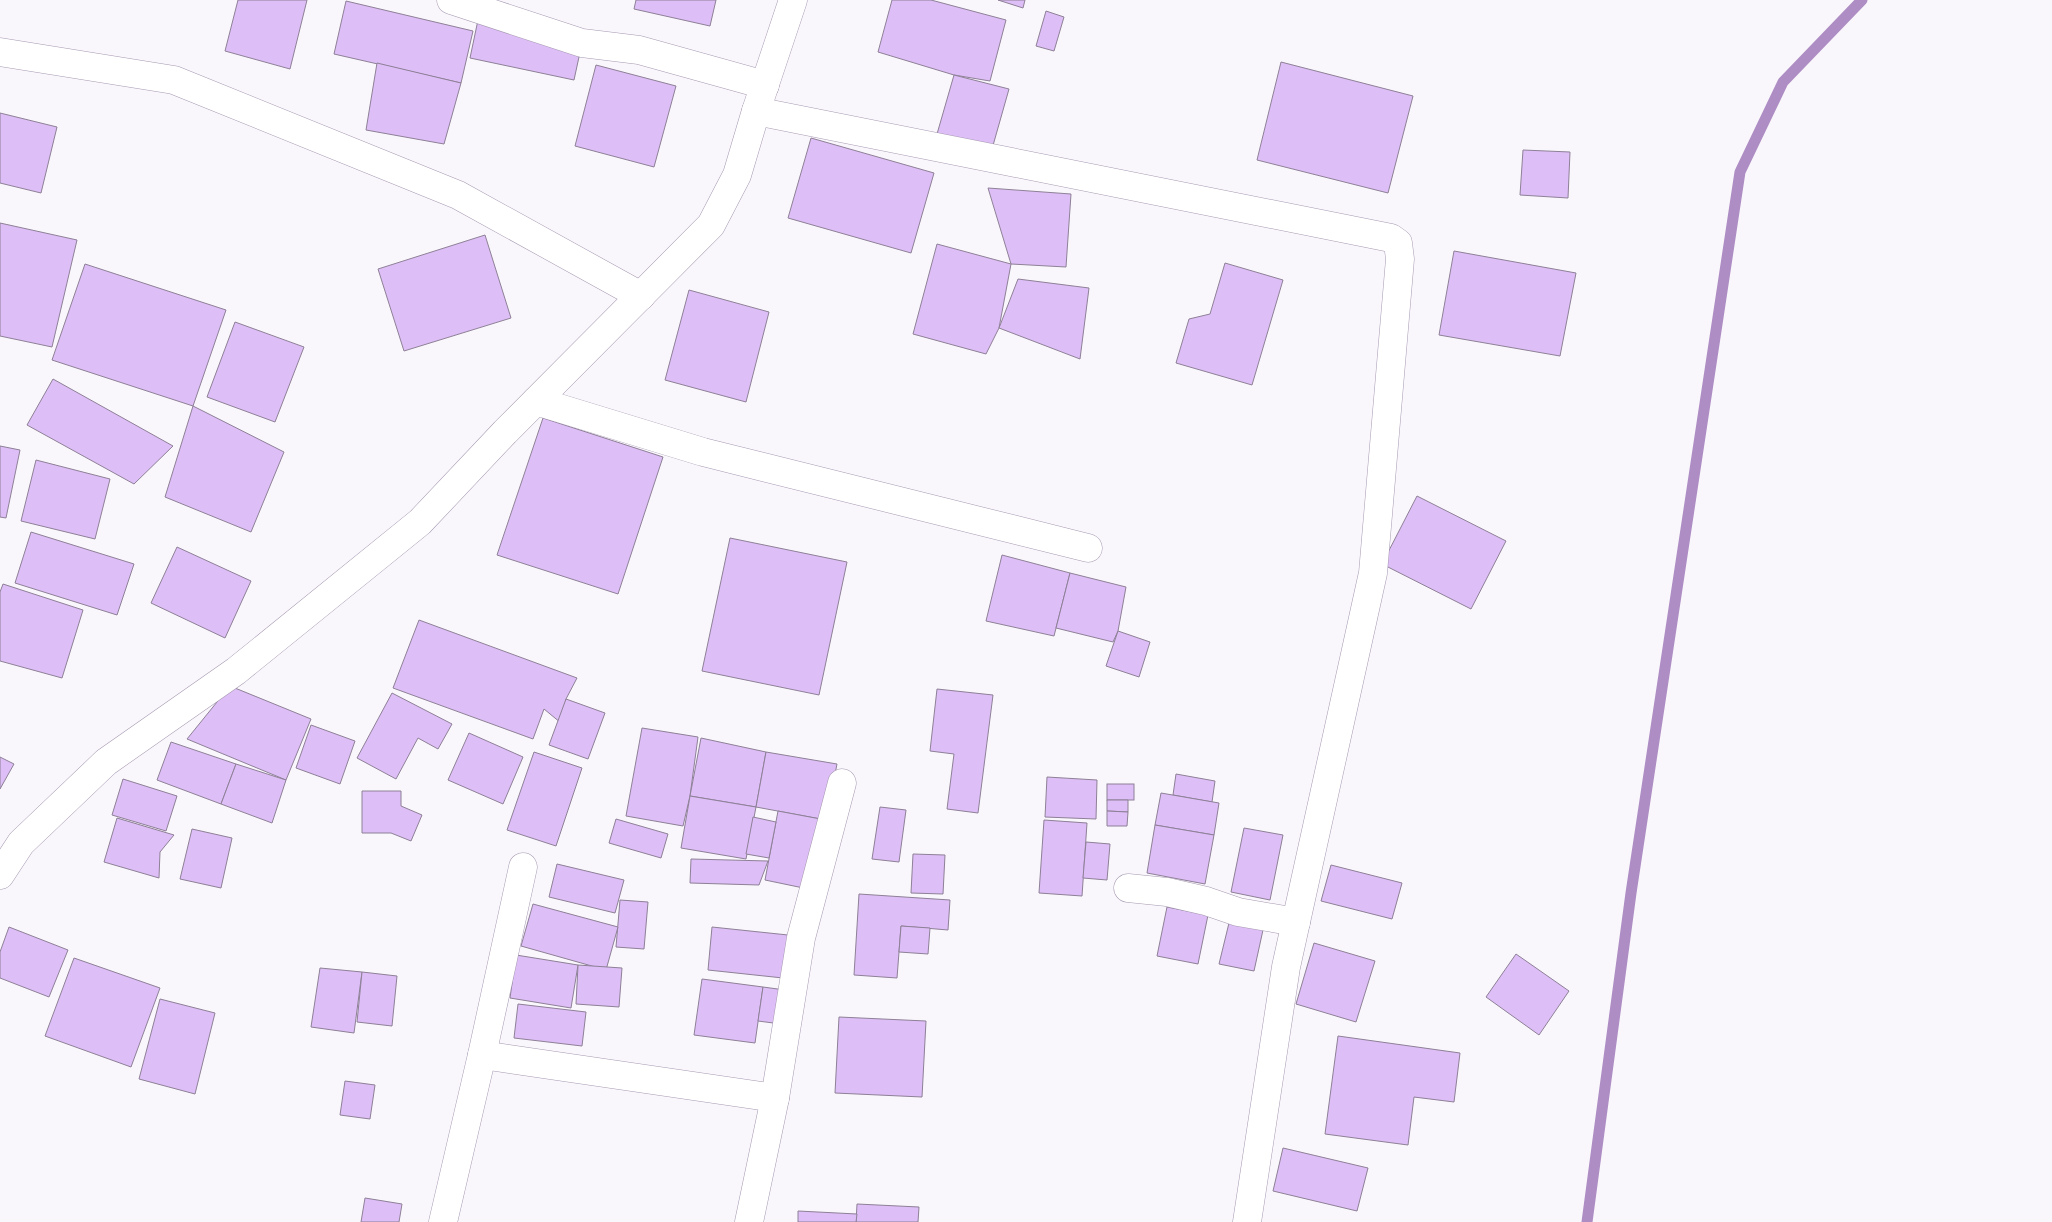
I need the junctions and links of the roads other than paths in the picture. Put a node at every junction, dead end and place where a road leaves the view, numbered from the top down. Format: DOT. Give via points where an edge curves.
graph roads {
  1 [pos="451,0"];
  2 [pos="793,0"];
  3 [pos="0,52"];
  4 [pos="765,85"];
  5 [pos="756,111"];
  6 [pos="641,296"];
  7 [pos="536,401"];
  8 [pos="1088,548"];
  9 [pos="842,783"];
  10 [pos="523,866"];
  11 [pos="0,875"];
  12 [pos="1128,888"];
  13 [pos="1296,922"];
  14 [pos="482,1055"];
  15 [pos="774,1098"];
  16 [pos="443,1222"];
  17 [pos="749,1222"];
  18 [pos="1247,1222"];
  1 -- 4 [label="street" via="582,43 639,50"];
  2 -- 4 [label="street"];
  3 -- 6 [label="street" via="174,80 458,195"];
  4 -- 5 [label="street"];
  5 -- 6 [label="street" via="737,175 711,225"];
  5 -- 13 [label="street" via="1390,238 1398,243 1400,258 1373,573"];
  6 -- 7 [label="street"];
  7 -- 8 [label="street" via="703,452"];
  7 -- 11 [label="street" via="420,522 236,671 106,762 20,844"];
  9 -- 15 [label="street" via="800,938"];
  10 -- 14 [label="street"];
  12 -- 13 [label="street" via="1167,892 1238,912"];
  13 -- 18 [label="street" via="1286,967"];
  14 -- 15 [label="street"];
  14 -- 16 [label="street"];
  15 -- 17 [label="street"];
}
